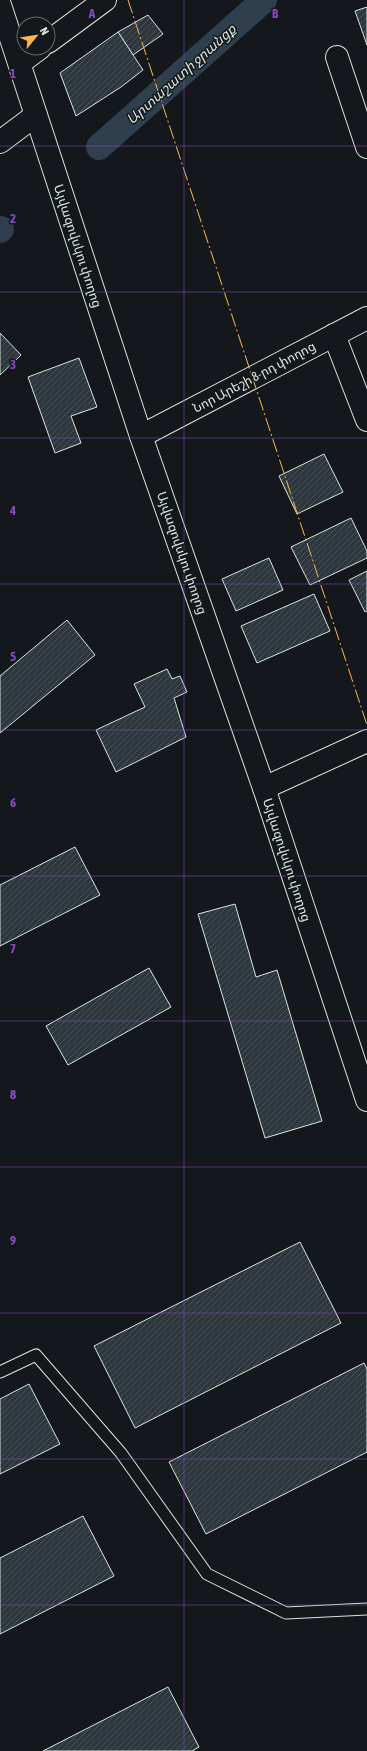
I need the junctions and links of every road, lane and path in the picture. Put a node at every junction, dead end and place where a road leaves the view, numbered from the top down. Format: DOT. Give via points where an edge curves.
graph roads {
  1 [pos="105,0"];
  2 [pos="0,5"];
  3 [pos="56,36"];
  4 [pos="29,56"];
  5 [pos="337,57"];
  6 [pos="20,63"];
  7 [pos="36,115"];
  8 [pos="0,142"];
  9 [pos="367,147"];
  10 [pos="367,318"];
  11 [pos="334,335"];
  12 [pos="367,420"];
  13 [pos="141,436"];
  14 [pos="367,741"];
  15 [pos="264,788"];
  16 [pos="367,1100"];
  17 [pos="0,1372"];
  18 [pos="367,1609"];
  1 -- 3 [label="main road"];
  2 -- 6 [label="main road, Այվազովսկու փողոց"];
  4 -- 6 [label="main road"];
  5 -- 9 [label="main road"];
  6 -- 7 [label="main road, Այվազովսկու փողոց"];
  7 -- 8 [label="main road"];
  7 -- 13 [label="main road, Այվազովսկու փողոց"];
  10 -- 11 [label="main road, Նոր Արեշի 8-րդ փողոց"];
  11 -- 12 [label="main road"];
  11 -- 13 [label="main road, Նոր Արեշի 8-րդ փողոց"];
  13 -- 15 [label="main road, Այվազովսկու փողոց"];
  14 -- 15 [label="main road"];
  15 -- 16 [label="main road, Այվազովսկու փողոց"];
  17 -- 18 [label="lane" via="36,1355 121,1453 207,1574 286,1613"];
}
